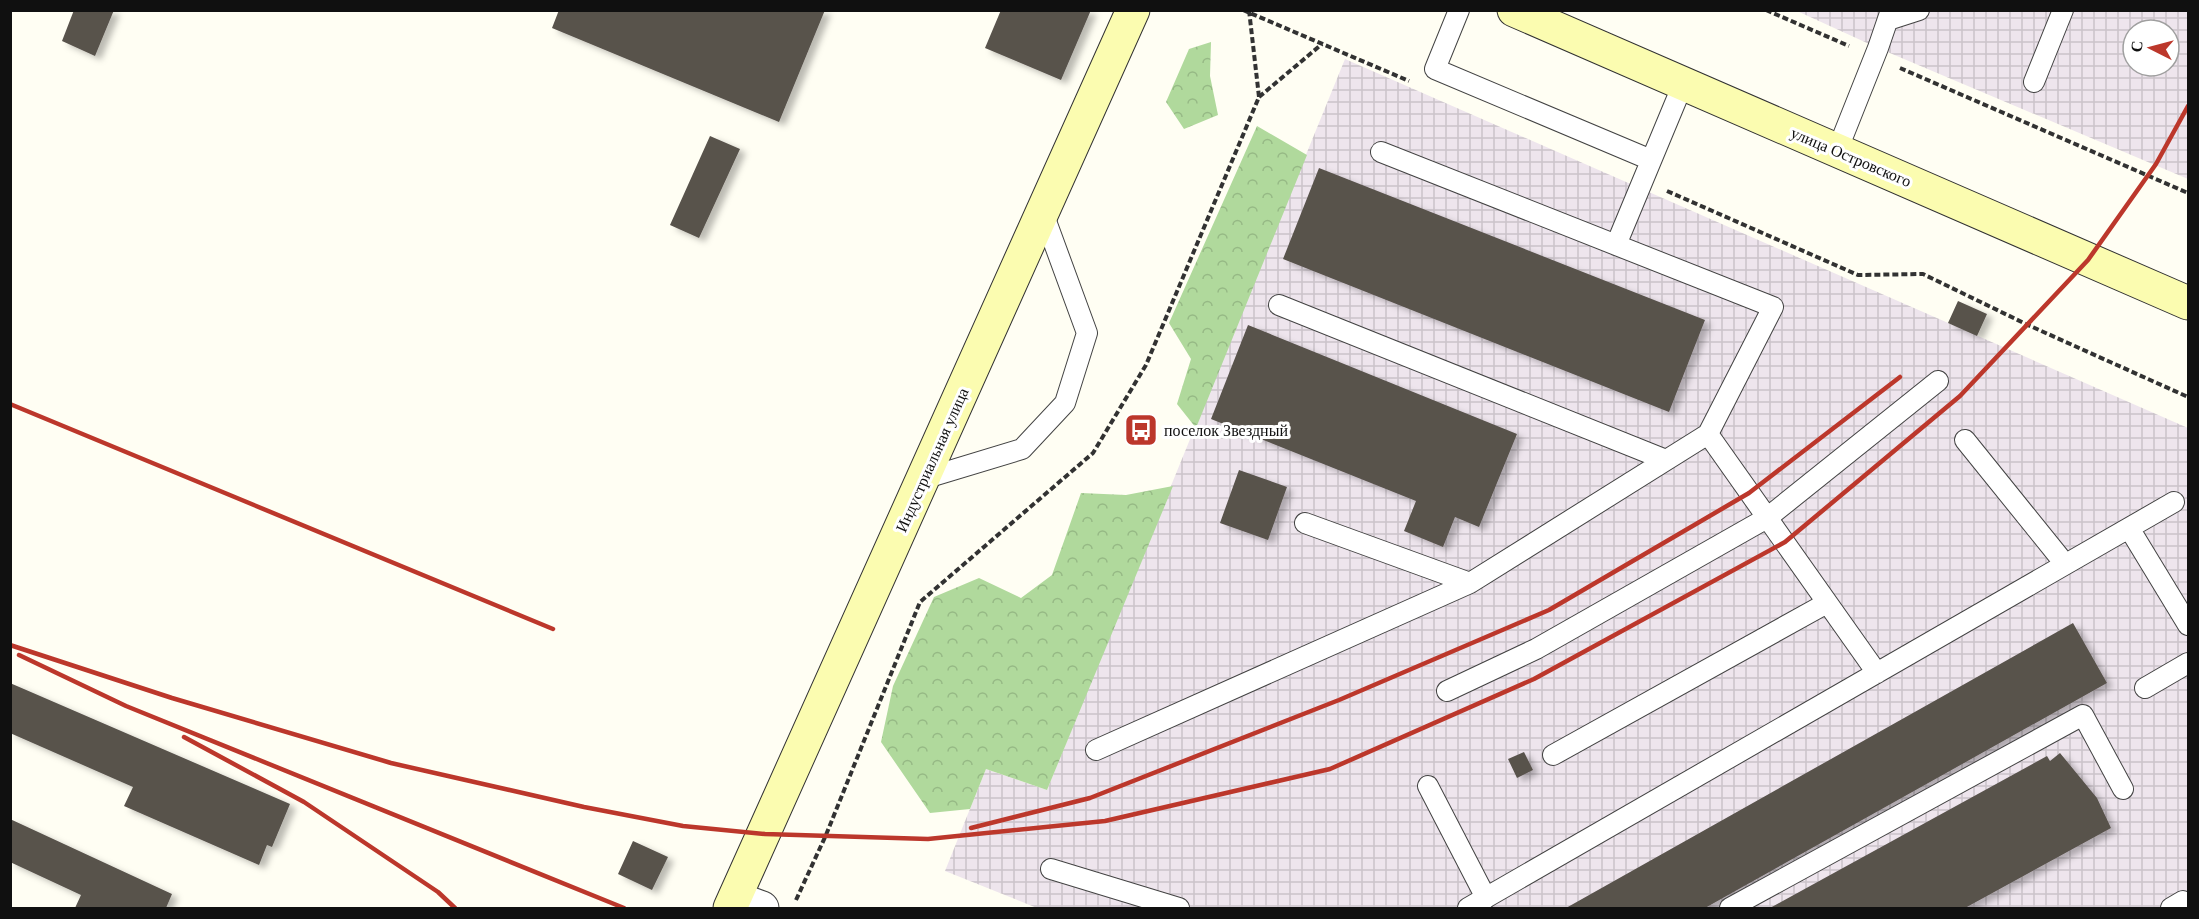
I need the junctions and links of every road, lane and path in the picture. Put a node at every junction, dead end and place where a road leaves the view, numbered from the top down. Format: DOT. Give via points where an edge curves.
graph roads {
  1 [pos="1133,10"];
  2 [pos="1243,10"];
  3 [pos="1460,10"];
  4 [pos="1514,10"];
  5 [pos="1766,10"];
  6 [pos="1919,10"];
  7 [pos="2063,10"];
  8 [pos="1889,15"];
  9 [pos="1322,44"];
  10 [pos="1874,57"];
  11 [pos="2034,82"];
  12 [pos="1683,84"];
  13 [pos="1418,85"];
  14 [pos="1259,97"];
  15 [pos="1837,151"];
  16 [pos="1381,152"];
  17 [pos="1651,160"];
  18 [pos="1642,181"];
  19 [pos="2188,193"];
  20 [pos="1043,213"];
  21 [pos="1616,245"];
  22 [pos="2188,303"];
  23 [pos="1279,305"];
  24 [pos="1938,381"];
  25 [pos="2188,397"];
  26 [pos="1708,434"];
  27 [pos="1965,440"];
  28 [pos="1666,460"];
  29 [pos="923,479"];
  30 [pos="2174,502"];
  31 [pos="1767,518"];
  32 [pos="1305,523"];
  33 [pos="2129,528"];
  34 [pos="2065,564"];
  35 [pos="1470,583"];
  36 [pos="1827,603"];
  37 [pos="2188,625"];
  38 [pos="2188,663"];
  39 [pos="1877,673"];
  40 [pos="2145,688"];
  41 [pos="1448,691"];
  42 [pos="1096,750"];
  43 [pos="1553,755"];
  44 [pos="1428,786"];
  45 [pos="2123,789"];
  46 [pos="1051,869"];
  47 [pos="1486,898"];
  48 [pos="2188,904"];
  49 [pos="742,905"];
  50 [pos="1179,909"];
  51 [pos="1468,909"];
  52 [pos="1730,909"];
  53 [pos="2171,909"];
  1 -- 20 [label="main road, Индустриальная улица"];
  2 -- 9 [label="path"];
  3 -- 17 [label="lane" via="1435,69"];
  4 -- 12 [label="main road, улица Островского"];
  5 -- 10 [label="path"];
  6 -- 8 [label="lane"];
  7 -- 11 [label="lane"];
  8 -- 10 [label="lane"];
  9 -- 13 [label="path"];
  9 -- 14 [label="path"];
  10 -- 15 [label="lane"];
  10 -- 19 [label="path"];
  12 -- 15 [label="main road, улица Островского"];
  12 -- 17 [label="lane"];
  15 -- 22 [label="main road, улица Островского"];
  16 -- 21 [label="lane"];
  17 -- 18 [label="lane"];
  18 -- 21 [label="lane"];
  18 -- 25 [label="path" via="1858,275 1923,274"];
  20 -- 29 [label="main road, Индустриальная улица"];
  20 -- 29 [label="lane" via="1087,333 1065,403 1022,448"];
  21 -- 26 [label="lane" via="1773,307"];
  23 -- 28 [label="lane"];
  24 -- 31 [label="lane"];
  26 -- 28 [label="lane"];
  26 -- 31 [label="lane"];
  27 -- 34 [label="lane"];
  28 -- 35 [label="lane"];
  29 -- 49 [label="main road, Индустриальная улица"];
  30 -- 33 [label="lane"];
  31 -- 36 [label="lane"];
  31 -- 41 [label="lane" via="1536,649"];
  32 -- 35 [label="lane"];
  33 -- 34 [label="lane"];
  33 -- 37 [label="lane"];
  34 -- 39 [label="lane"];
  35 -- 42 [label="lane"];
  36 -- 39 [label="lane"];
  36 -- 43 [label="lane"];
  38 -- 40 [label="lane"];
  39 -- 47 [label="lane"];
  44 -- 47 [label="lane"];
  45 -- 52 [label="lane" via="2083,715"];
  46 -- 50 [label="lane"];
  47 -- 51 [label="lane"];
  48 -- 53 [label="lane" via="2182,901"];
}
